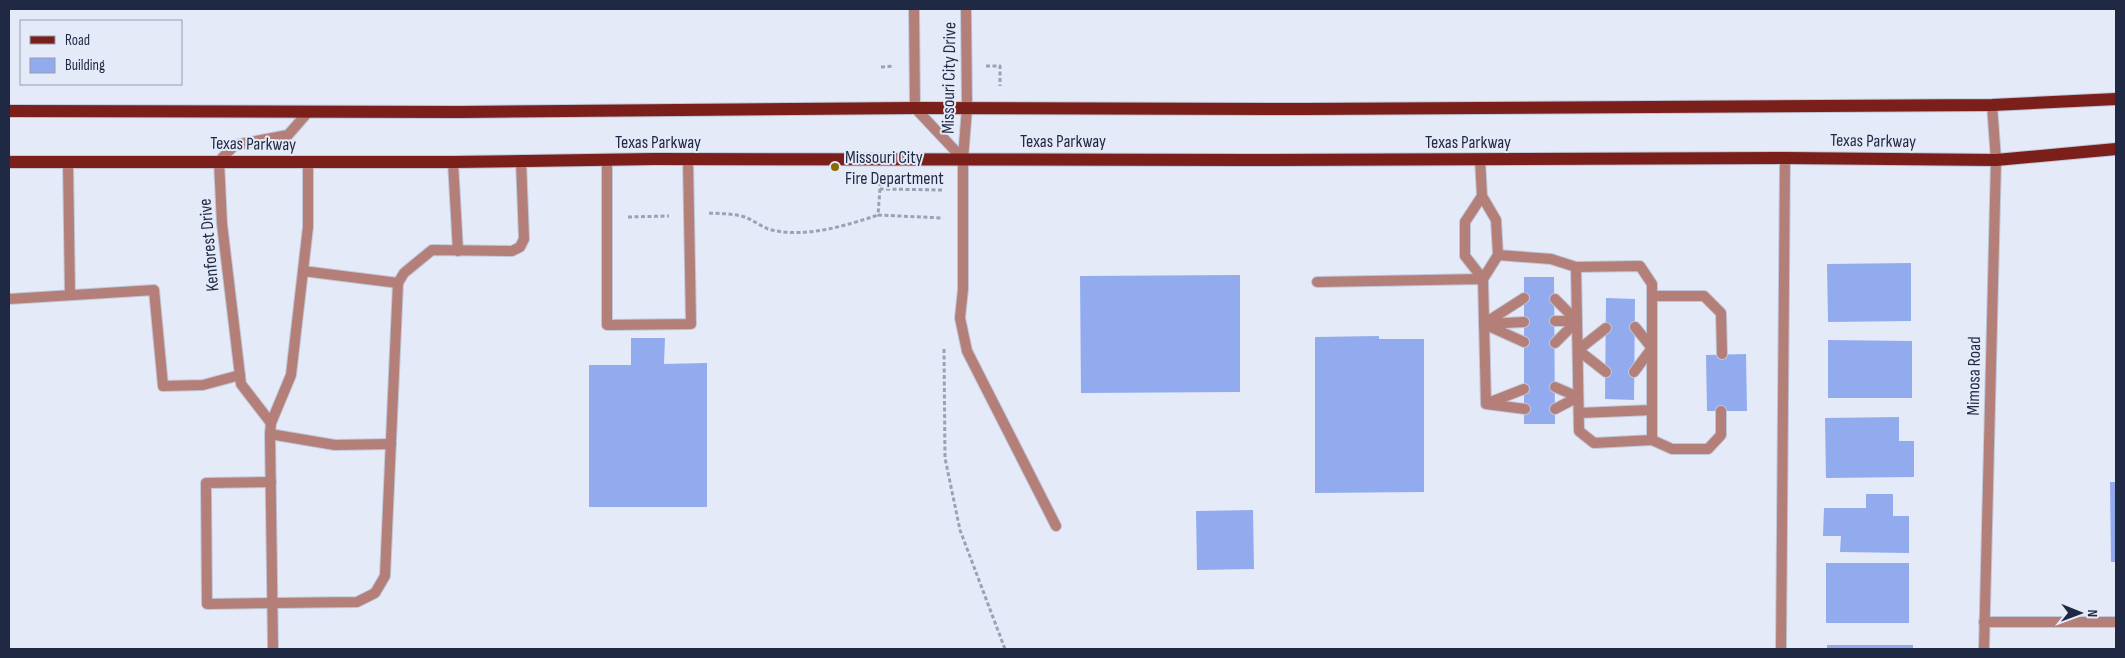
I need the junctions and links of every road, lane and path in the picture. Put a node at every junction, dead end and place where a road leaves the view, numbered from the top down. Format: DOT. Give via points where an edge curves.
graph roads {
  1 [pos="914,9"];
  2 [pos="966,9"];
  3 [pos="881,66"];
  4 [pos="897,66"];
  5 [pos="982,66"];
  6 [pos="1000,86"];
  7 [pos="2116,99"];
  8 [pos="1992,104"];
  9 [pos="915,108"];
  10 [pos="967,108"];
  11 [pos="9,111"];
  12 [pos="309,112"];
  13 [pos="2116,149"];
  14 [pos="1785,158"];
  15 [pos="963,159"];
  16 [pos="1480,159"];
  17 [pos="521,160"];
  18 [pos="607,160"];
  19 [pos="688,160"];
  20 [pos="1996,160"];
  21 [pos="219,161"];
  22 [pos="9,162"];
  23 [pos="68,162"];
  24 [pos="308,162"];
  25 [pos="453,162"];
  26 [pos="880,182"];
  27 [pos="880,189"];
  28 [pos="944,190"];
  29 [pos="1482,196"];
  30 [pos="706,213"];
  31 [pos="878,215"];
  32 [pos="678,216"];
  33 [pos="618,217"];
  34 [pos="946,218"];
  35 [pos="458,251"];
  36 [pos="1498,255"];
  37 [pos="1576,266"];
  38 [pos="303,271"];
  39 [pos="1483,279"];
  40 [pos="1316,282"];
  41 [pos="398,283"];
  42 [pos="70,295"];
  43 [pos="1652,296"];
  44 [pos="1524,298"];
  45 [pos="9,299"];
  46 [pos="1554,299"];
  47 [pos="1577,321"];
  48 [pos="1524,322"];
  49 [pos="1555,322"];
  50 [pos="1484,324"];
  51 [pos="1635,326"];
  52 [pos="1606,328"];
  53 [pos="1524,342"];
  54 [pos="1555,343"];
  55 [pos="946,344"];
  56 [pos="1652,348"];
  57 [pos="1578,350"];
  58 [pos="1722,354"];
  59 [pos="1606,372"];
  60 [pos="1634,372"];
  61 [pos="240,375"];
  62 [pos="1555,387"];
  63 [pos="1524,388"];
  64 [pos="1578,397"];
  65 [pos="1486,404"];
  66 [pos="1525,409"];
  67 [pos="1555,409"];
  68 [pos="1652,410"];
  69 [pos="1721,411"];
  70 [pos="1578,413"];
  71 [pos="270,429"];
  72 [pos="1652,440"];
  73 [pos="391,444"];
  74 [pos="271,482"];
  75 [pos="1056,526"];
  76 [pos="272,604"];
  77 [pos="1984,622"];
  78 [pos="2116,622"];
  79 [pos="273,649"];
  80 [pos="1005,649"];
  81 [pos="1781,649"];
  82 [pos="1984,649"];
  1 -- 9 [label="street, Missouri City Drive"];
  2 -- 10 [label="street, Missouri City Drive"];
  3 -- 4 [label="path"];
  5 -- 6 [label="path" via="1000,66"];
  7 -- 8 [label="main road, Texas Parkway"];
  8 -- 10 [label="main road, Texas Parkway"];
  8 -- 20 [label="street, Mimosa Road"];
  9 -- 10 [label="main road, Texas Parkway"];
  9 -- 12 [label="main road, Texas Parkway"];
  9 -- 15 [label="street, Missouri City Drive"];
  10 -- 15 [label="street, Missouri City Drive"];
  11 -- 12 [label="main road, Texas Parkway"];
  12 -- 21 [label="street" via="288,135 235,145"];
  13 -- 20 [label="main road, Texas Parkway"];
  14 -- 16 [label="main road, Texas Parkway"];
  14 -- 20 [label="main road, Texas Parkway"];
  14 -- 81 [label="street"];
  15 -- 16 [label="main road, Texas Parkway"];
  15 -- 19 [label="main road, Texas Parkway"];
  15 -- 75 [label="street" via="960,318 967,351"];
  16 -- 29 [label="street"];
  17 -- 18 [label="main road, Texas Parkway"];
  17 -- 25 [label="main road, Texas Parkway"];
  17 -- 35 [label="street" via="524,239 520,247 512,251"];
  18 -- 19 [label="main road, Texas Parkway"];
  18 -- 19 [label="street" via="607,325 691,324"];
  20 -- 77 [label="street, Mimosa Road"];
  21 -- 23 [label="main road, Texas Parkway"];
  21 -- 24 [label="main road, Texas Parkway"];
  21 -- 61 [label="street, Kenforest Drive" via="222,224"];
  22 -- 23 [label="main road, Texas Parkway"];
  23 -- 42 [label="street"];
  24 -- 25 [label="main road, Texas Parkway"];
  24 -- 38 [label="street" via="308,227"];
  25 -- 35 [label="street"];
  26 -- 27 [label="path"];
  27 -- 28 [label="path"];
  27 -- 31 [label="path"];
  29 -- 36 [label="street" via="1496,220"];
  29 -- 39 [label="street" via="1464,222 1465,256"];
  30 -- 31 [label="path" via="736,214 767,228 806,232 853,224"];
  31 -- 34 [label="path"];
  32 -- 33 [label="path"];
  35 -- 41 [label="street" via="432,250 404,273"];
  36 -- 37 [label="street" via="1551,259"];
  36 -- 39 [label="street"];
  37 -- 43 [label="street" via="1640,266 1652,284"];
  37 -- 47 [label="street"];
  38 -- 41 [label="street"];
  38 -- 71 [label="street" via="291,375"];
  39 -- 40 [label="street"];
  39 -- 50 [label="street"];
  41 -- 73 [label="street"];
  42 -- 45 [label="street"];
  42 -- 61 [label="street" via="154,290 163,386 203,384"];
  43 -- 56 [label="street"];
  43 -- 58 [label="street" via="1704,296 1721,313"];
  44 -- 50 [label="street"];
  46 -- 47 [label="street"];
  47 -- 49 [label="street"];
  47 -- 54 [label="street"];
  47 -- 57 [label="street"];
  48 -- 50 [label="street"];
  50 -- 53 [label="street"];
  50 -- 65 [label="street"];
  51 -- 56 [label="street"];
  52 -- 57 [label="street"];
  55 -- 80 [label="path" via="943,353 945,458 960,530"];
  56 -- 60 [label="street"];
  56 -- 68 [label="street"];
  57 -- 59 [label="street"];
  57 -- 64 [label="street"];
  61 -- 71 [label="street, Kenforest Drive" via="241,384"];
  62 -- 64 [label="street"];
  63 -- 65 [label="street"];
  64 -- 67 [label="street"];
  64 -- 70 [label="street"];
  65 -- 66 [label="street"];
  68 -- 70 [label="street"];
  68 -- 72 [label="street"];
  69 -- 72 [label="street" via="1721,435 1708,449 1672,449"];
  70 -- 72 [label="street" via="1579,431 1594,443"];
  71 -- 73 [label="street" via="335,445"];
  71 -- 74 [label="street"];
  73 -- 76 [label="street" via="385,576 375,593 357,602"];
  74 -- 76 [label="street"];
  74 -- 76 [label="street" via="206,483 206,529 207,604"];
  76 -- 79 [label="street"];
  77 -- 78 [label="street"];
  77 -- 82 [label="street, Mimosa Road"];
}
